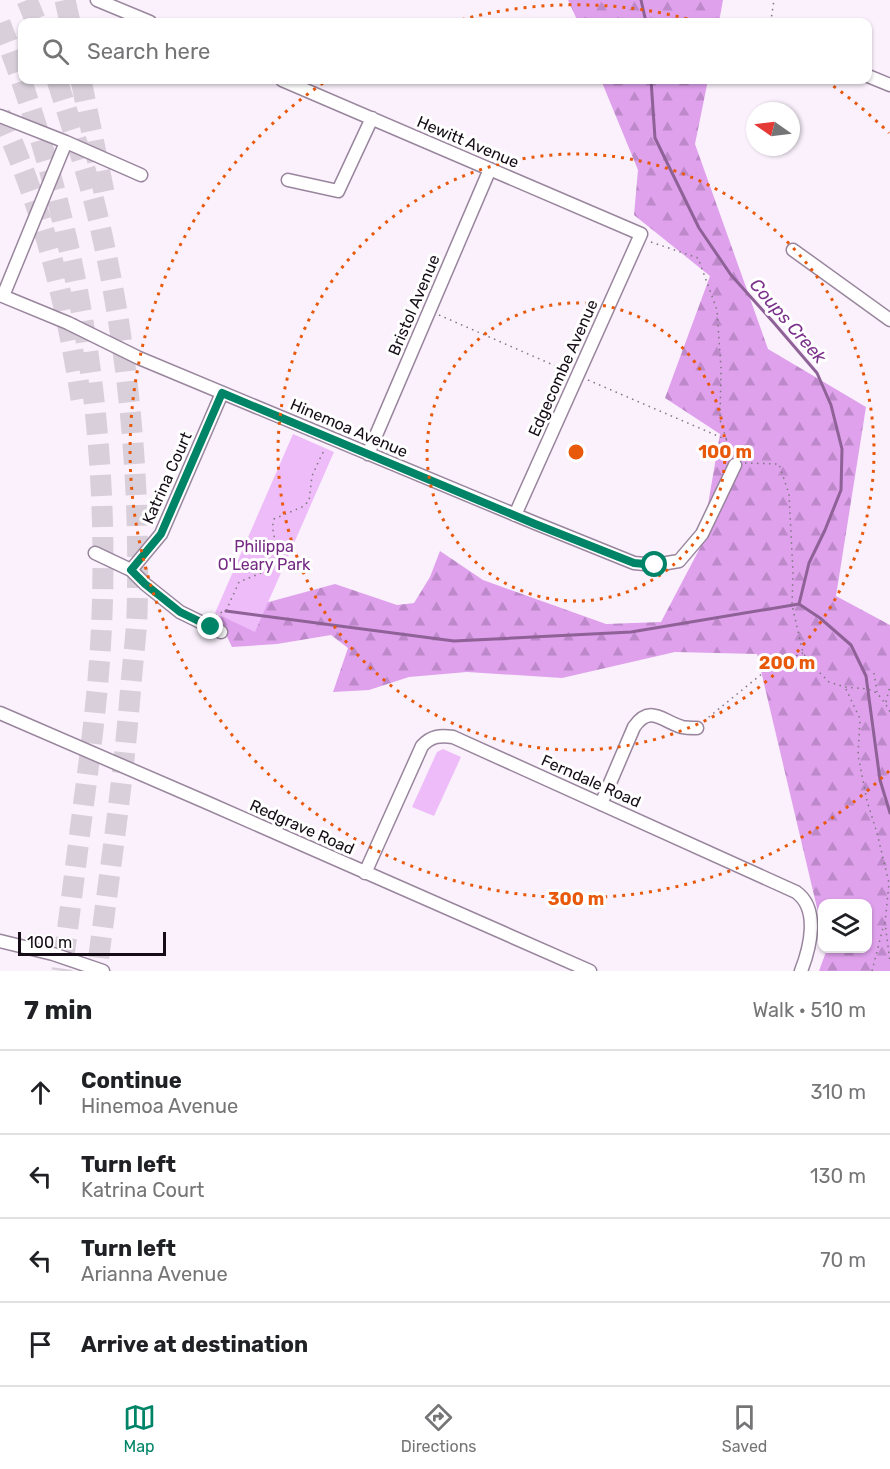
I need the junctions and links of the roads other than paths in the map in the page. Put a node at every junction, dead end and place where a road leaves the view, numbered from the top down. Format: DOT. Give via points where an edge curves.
graph roads {
  1 [pos="97,0"];
  2 [pos="140,18"];
  3 [pos="872,78"];
  4 [pos="291,84"];
  5 [pos="890,85"];
  6 [pos="0,117"];
  7 [pos="372,118"];
  8 [pos="66,142"];
  9 [pos="490,169"];
  10 [pos="141,175"];
  11 [pos="288,180"];
  12 [pos="641,234"];
  13 [pos="794,250"];
  14 [pos="2,296"];
  15 [pos="890,320"];
  16 [pos="222,393"];
  17 [pos="368,454"];
  18 [pos="735,465"];
  19 [pos="515,515"];
  20 [pos="94,553"];
  21 [pos="131,570"];
  22 [pos="221,632"];
  23 [pos="0,713"];
  24 [pos="697,728"];
  25 [pos="601,804"];
  26 [pos="365,873"];
  27 [pos="0,941"];
  28 [pos="103,971"];
  29 [pos="590,971"];
  30 [pos="801,971"];
  1 -- 2 [label="street"];
  3 -- 5 [label="street"];
  4 -- 7 [label="street, Hewitt Avenue"];
  6 -- 8 [label="street"];
  7 -- 9 [label="street, Hewitt Avenue"];
  7 -- 11 [label="street" via="338,191"];
  8 -- 10 [label="street"];
  8 -- 14 [label="street"];
  9 -- 12 [label="street, Hewitt Avenue"];
  9 -- 17 [label="street, Bristol Avenue"];
  12 -- 19 [label="street, Edgecombe Avenue"];
  13 -- 15 [label="street"];
  14 -- 16 [label="street, Hinemoa Avenue"];
  16 -- 17 [label="street, Hinemoa Avenue"];
  16 -- 21 [label="street, Katrina Court" via="161,534"];
  17 -- 19 [label="street, Hinemoa Avenue"];
  18 -- 19 [label="street, Hinemoa Avenue" via="702,534 679,561 634,563"];
  20 -- 21 [label="street"];
  21 -- 22 [label="street" via="180,612"];
  23 -- 26 [label="street, Redgrave Road"];
  24 -- 25 [label="street" via="683,728 652,715 638,721"];
  25 -- 26 [label="street, Ferndale Road" via="453,737 435,736 422,746"];
  25 -- 30 [label="street, Ferndale Road" via="803,897 809,912 810,939"];
  26 -- 29 [label="street, Redgrave Road"];
  27 -- 28 [label="street"];
}
